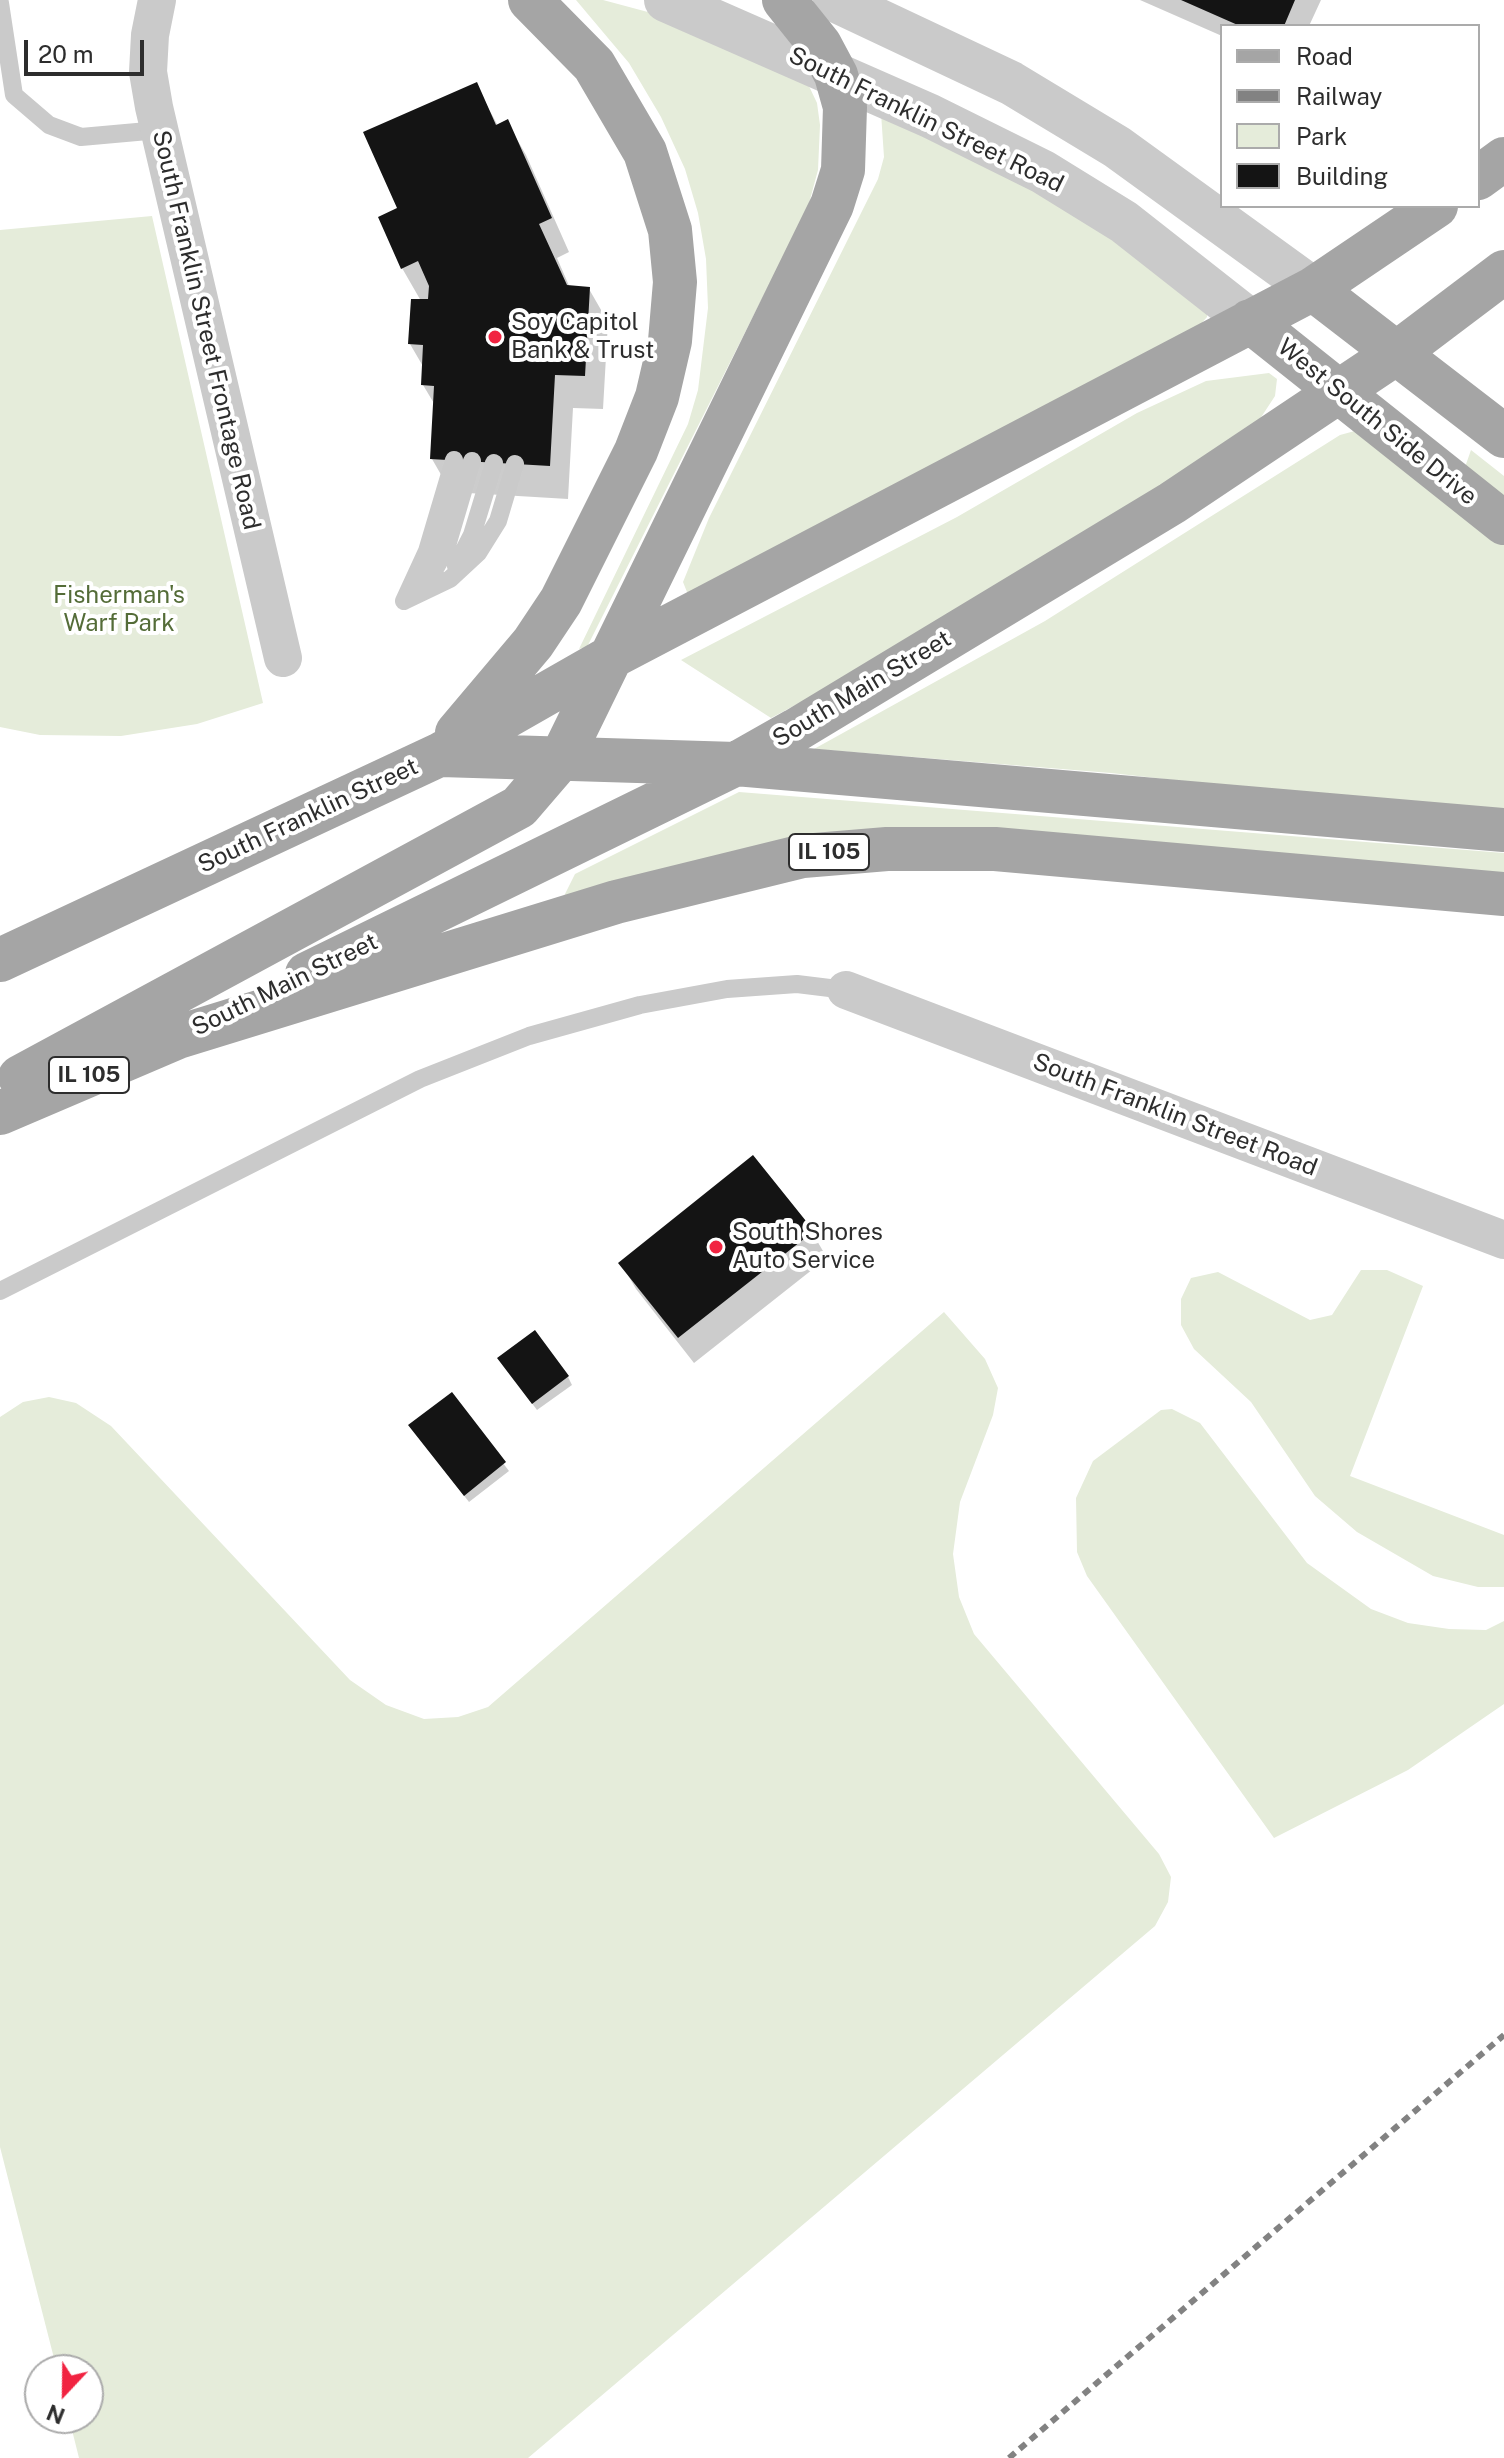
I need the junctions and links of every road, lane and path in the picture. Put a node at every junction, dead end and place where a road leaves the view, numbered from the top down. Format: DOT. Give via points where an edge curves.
graph roads {
  1 [pos="157,0"];
  2 [pos="530,0"];
  3 [pos="666,0"];
  4 [pos="784,0"];
  5 [pos="835,0"];
  6 [pos="0,3"];
  7 [pos="836,75"];
  8 [pos="159,130"];
  9 [pos="1504,159"];
  10 [pos="1480,177"];
  11 [pos="1433,208"];
  12 [pos="1504,272"];
  13 [pos="1313,289"];
  14 [pos="1250,321"];
  15 [pos="1398,352"];
  16 [pos="1338,390"];
  17 [pos="1504,436"];
  18 [pos="463,461"];
  19 [pos="494,463"];
  20 [pos="515,464"];
  21 [pos="1504,523"];
  22 [pos="450,579"];
  23 [pos="283,658"];
  24 [pos="609,658"];
  25 [pos="439,755"];
  26 [pos="562,757"];
  27 [pos="736,764"];
  28 [pos="1504,830"];
  29 [pos="1504,894"];
  30 [pos="0,960"];
  31 [pos="846,990"];
  32 [pos="178,1037"];
  33 [pos="0,1087"];
  34 [pos="0,1113"];
  35 [pos="1504,1240"];
  36 [pos="0,1291"];
  1 -- 8 [label="street, South Franklin Street Frontage Road" via="148,72"];
  2 -- 25 [label="main road" via="594,65 645,152 670,230 675,282 670,341 657,397 636,451 561,601 533,643"];
  3 -- 7 [label="street, South Franklin Street Road"];
  4 -- 7 [label="main road"];
  5 -- 13 [label="street" via="1011,83 1117,147"];
  6 -- 8 [label="lane" via="14,95 49,125 81,137"];
  7 -- 14 [label="street, South Franklin Street Road" via="1043,172 1124,222"];
  7 -- 24 [label="main road" via="847,137 832,205"];
  8 -- 23 [label="street, South Franklin Street Frontage Road"];
  9 -- 10 [label="main road"];
  11 -- 13 [label="main road"];
  12 -- 15 [label="main road, South Main Street"];
  13 -- 14 [label="main road"];
  13 -- 15 [label="main road"];
  14 -- 16 [label="main road, West South Side Drive"];
  14 -- 24 [label="main road"];
  15 -- 16 [label="main road, South Main Street"];
  15 -- 17 [label="main road"];
  16 -- 21 [label="main road, West South Side Drive"];
  16 -- 27 [label="main road, South Main Street" via="1172,503"];
  18 -- 22 [label="lane" via="404,601"];
  19 -- 22 [label="lane" via="472,535"];
  20 -- 22 [label="lane" via="498,521 478,553"];
  24 -- 25 [label="main road, South Franklin Street"];
  24 -- 26 [label="main road"];
  25 -- 26 [label="main road"];
  25 -- 30 [label="main road, South Franklin Street"];
  26 -- 27 [label="main road"];
  26 -- 33 [label="main road" via="519,807"];
  27 -- 28 [label="main road"];
  27 -- 32 [label="main road, South Main Street"];
  29 -- 32 [label="main road, IL 105" via="995,849 837,851 616,902"];
  31 -- 35 [label="street, South Franklin Street Road"];
  31 -- 36 [label="lane" via="797,984 727,989 640,1005 529,1036 420,1079"];
  32 -- 34 [label="main road, IL 105"];
}
